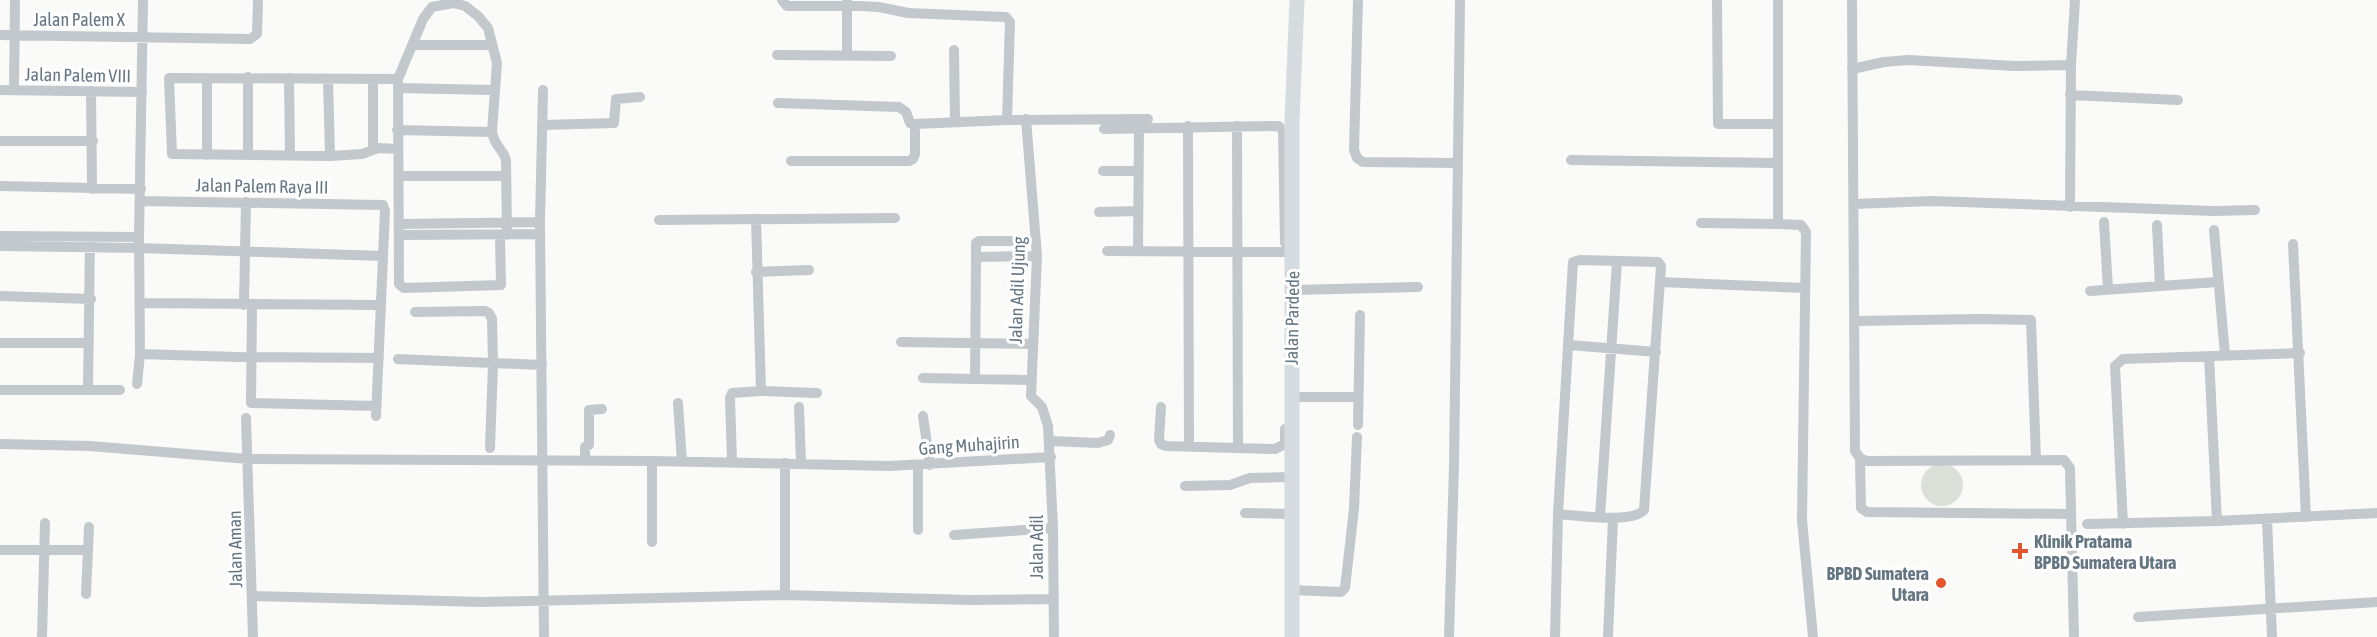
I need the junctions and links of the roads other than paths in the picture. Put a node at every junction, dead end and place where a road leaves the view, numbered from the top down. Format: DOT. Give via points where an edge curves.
graph roads {
  1 [pos="15,0"];
  2 [pos="143,0"];
  3 [pos="258,0"];
  4 [pos="782,0"];
  5 [pos="1298,0"];
  6 [pos="1358,0"];
  7 [pos="1460,0"];
  8 [pos="1717,0"];
  9 [pos="1779,0"];
  10 [pos="1852,0"];
  11 [pos="2075,0"];
  12 [pos="847,3"];
  13 [pos="0,35"];
  14 [pos="15,35"];
  15 [pos="142,36"];
  16 [pos="412,45"];
  17 [pos="491,45"];
  18 [pos="954,50"];
  19 [pos="847,54"];
  20 [pos="777,55"];
  21 [pos="891,56"];
  22 [pos="2071,65"];
  23 [pos="1852,69"];
  24 [pos="248,77"];
  25 [pos="207,78"];
  26 [pos="289,78"];
  27 [pos="328,79"];
  28 [pos="374,79"];
  29 [pos="398,84"];
  30 [pos="0,90"];
  31 [pos="14,90"];
  32 [pos="493,90"];
  33 [pos="543,90"];
  34 [pos="91,91"];
  35 [pos="142,92"];
  36 [pos="2070,95"];
  37 [pos="640,97"];
  38 [pos="2178,100"];
  39 [pos="778,103"];
  40 [pos="1026,119"];
  41 [pos="1007,120"];
  42 [pos="1292,121"];
  43 [pos="955,122"];
  44 [pos="1778,123"];
  45 [pos="915,124"];
  46 [pos="543,125"];
  47 [pos="1139,126"];
  48 [pos="1188,126"];
  49 [pos="1237,126"];
  50 [pos="1104,129"];
  51 [pos="397,130"];
  52 [pos="492,132"];
  53 [pos="0,141"];
  54 [pos="93,141"];
  55 [pos="373,149"];
  56 [pos="398,149"];
  57 [pos="290,154"];
  58 [pos="207,155"];
  59 [pos="248,155"];
  60 [pos="330,156"];
  61 [pos="1571,160"];
  62 [pos="791,161"];
  63 [pos="1457,163"];
  64 [pos="1777,163"];
  65 [pos="1104,171"];
  66 [pos="1138,171"];
  67 [pos="400,176"];
  68 [pos="506,176"];
  69 [pos="0,186"];
  70 [pos="92,189"];
  71 [pos="141,189"];
  72 [pos="141,201"];
  73 [pos="246,202"];
  74 [pos="1854,204"];
  75 [pos="2070,207"];
  76 [pos="2255,210"];
  77 [pos="1138,211"];
  78 [pos="1099,212"];
  79 [pos="895,218"];
  80 [pos="756,219"];
  81 [pos="660,220"];
  82 [pos="540,222"];
  83 [pos="2104,222"];
  84 [pos="1701,223"];
  85 [pos="1778,224"];
  86 [pos="2157,225"];
  87 [pos="400,230"];
  88 [pos="2214,230"];
  89 [pos="505,231"];
  90 [pos="540,234"];
  91 [pos="0,236"];
  92 [pos="1036,241"];
  93 [pos="90,242"];
  94 [pos="139,243"];
  95 [pos="2294,244"];
  96 [pos="0,246"];
  97 [pos="1107,251"];
  98 [pos="1138,251"];
  99 [pos="244,252"];
  100 [pos="1188,252"];
  101 [pos="1236,252"];
  102 [pos="1289,252"];
  103 [pos="383,256"];
  104 [pos="1037,256"];
  105 [pos="976,257"];
  106 [pos="1617,262"];
  107 [pos="809,270"];
  108 [pos="756,272"];
  109 [pos="1660,282"];
  110 [pos="2217,282"];
  111 [pos="1418,286"];
  112 [pos="2160,286"];
  113 [pos="1805,288"];
  114 [pos="1293,290"];
  115 [pos="2108,290"];
  116 [pos="2090,291"];
  117 [pos="0,296"];
  118 [pos="91,299"];
  119 [pos="141,303"];
  120 [pos="248,305"];
  121 [pos="381,305"];
  122 [pos="415,312"];
  123 [pos="1360,315"];
  124 [pos="1855,321"];
  125 [pos="901,342"];
  126 [pos="0,343"];
  127 [pos="89,343"];
  128 [pos="974,344"];
  129 [pos="1032,344"];
  130 [pos="1569,345"];
  131 [pos="1611,349"];
  132 [pos="1656,352"];
  133 [pos="2300,353"];
  134 [pos="140,354"];
  135 [pos="2209,356"];
  136 [pos="2225,356"];
  137 [pos="251,357"];
  138 [pos="379,358"];
  139 [pos="398,359"];
  140 [pos="493,364"];
  141 [pos="542,365"];
  142 [pos="923,378"];
  143 [pos="975,379"];
  144 [pos="1030,381"];
  145 [pos="138,384"];
  146 [pos="88,389"];
  147 [pos="0,390"];
  148 [pos="120,390"];
  149 [pos="761,392"];
  150 [pos="817,393"];
  151 [pos="1291,397"];
  152 [pos="1358,397"];
  153 [pos="678,403"];
  154 [pos="800,406"];
  155 [pos="1161,407"];
  156 [pos="602,409"];
  157 [pos="923,416"];
  158 [pos="246,418"];
  159 [pos="1110,435"];
  160 [pos="1049,441"];
  161 [pos="0,444"];
  162 [pos="1189,447"];
  163 [pos="490,448"];
  164 [pos="1238,448"];
  165 [pos="1051,457"];
  166 [pos="1860,458"];
  167 [pos="248,459"];
  168 [pos="2036,460"];
  169 [pos="585,461"];
  170 [pos="652,461"];
  171 [pos="543,462"];
  172 [pos="682,462"];
  173 [pos="732,462"];
  174 [pos="785,463"];
  175 [pos="801,463"];
  176 [pos="930,465"];
  177 [pos="918,466"];
  178 [pos="1292,477"];
  179 [pos="1185,486"];
  180 [pos="1245,513"];
  181 [pos="2377,513"];
  182 [pos="1291,514"];
  183 [pos="1558,514"];
  184 [pos="2071,514"];
  185 [pos="1600,517"];
  186 [pos="2306,517"];
  187 [pos="1613,518"];
  188 [pos="2267,519"];
  189 [pos="2217,521"];
  190 [pos="45,523"];
  191 [pos="2087,524"];
  192 [pos="2123,525"];
  193 [pos="88,527"];
  194 [pos="1053,528"];
  195 [pos="918,530"];
  196 [pos="954,535"];
  197 [pos="652,542"];
  198 [pos="44,548"];
  199 [pos="0,550"];
  200 [pos="87,550"];
  201 [pos="1291,590"];
  202 [pos="86,594"];
  203 [pos="785,595"];
  204 [pos="252,596"];
  205 [pos="1053,599"];
  206 [pos="543,600"];
  207 [pos="2377,602"];
  208 [pos="2272,607"];
  209 [pos="2138,617"];
  210 [pos="42,637"];
  211 [pos="253,637"];
  212 [pos="544,637"];
  213 [pos="1054,637"];
  214 [pos="1292,637"];
  215 [pos="1449,637"];
  216 [pos="1555,637"];
  217 [pos="1608,637"];
  218 [pos="1813,637"];
  219 [pos="2074,637"];
  220 [pos="2272,637"];
  1 -- 14 [label="street"];
  2 -- 15 [label="street"];
  3 -- 15 [label="street, Jalan Palem X" via="257,34 250,39"];
  4 -- 12 [label="street" via="787,6"];
  5 -- 42 [label="street, Jalan Pardede"];
  6 -- 63 [label="street" via="1354,150 1357,158 1363,162"];
  7 -- 63 [label="street"];
  8 -- 44 [label="street" via="1718,124"];
  9 -- 44 [label="street"];
  10 -- 23 [label="street"];
  11 -- 22 [label="street"];
  12 -- 19 [label="street"];
  12 -- 41 [label="street" via="908,13 1006,17 1010,22"];
  13 -- 14 [label="street, Jalan Palem X"];
  14 -- 15 [label="street, Jalan Palem X"];
  14 -- 31 [label="street"];
  15 -- 35 [label="street"];
  16 -- 17 [label="street"];
  16 -- 17 [label="street" via="427,11 453,3 465,6 483,21"];
  16 -- 29 [label="street"];
  17 -- 32 [label="street" via="496,56"];
  18 -- 43 [label="street"];
  19 -- 20 [label="street"];
  19 -- 21 [label="street"];
  22 -- 23 [label="street" via="1908,60"];
  22 -- 36 [label="street"];
  23 -- 74 [label="street"];
  24 -- 25 [label="street"];
  24 -- 26 [label="street"];
  24 -- 59 [label="street"];
  25 -- 58 [label="street"];
  25 -- 58 [label="street" via="169,78 172,154"];
  26 -- 27 [label="street"];
  26 -- 57 [label="street"];
  27 -- 28 [label="street"];
  27 -- 60 [label="street"];
  28 -- 29 [label="street"];
  28 -- 55 [label="street"];
  29 -- 32 [label="street"];
  29 -- 51 [label="street"];
  30 -- 31 [label="street, Jalan Palem VIII"];
  31 -- 34 [label="street, Jalan Palem VIII"];
  32 -- 52 [label="street"];
  33 -- 46 [label="street"];
  34 -- 35 [label="street, Jalan Palem VIII"];
  34 -- 54 [label="street"];
  35 -- 71 [label="street"];
  36 -- 38 [label="street"];
  36 -- 75 [label="street"];
  37 -- 46 [label="street" via="616,99 614,123"];
  39 -- 45 [label="street" via="899,107"];
  40 -- 41 [label="street"];
  40 -- 42 [label="street"];
  40 -- 92 [label="street, Jalan Adil Ujung"];
  41 -- 43 [label="street"];
  42 -- 102 [label="street, Jalan Pardede"];
  43 -- 45 [label="street"];
  44 -- 64 [label="street"];
  45 -- 62 [label="street" via="915,154 909,161"];
  46 -- 82 [label="street"];
  47 -- 48 [label="street"];
  47 -- 50 [label="street"];
  47 -- 66 [label="street"];
  48 -- 49 [label="street"];
  48 -- 100 [label="street"];
  49 -- 101 [label="street"];
  49 -- 102 [label="street" via="1282,128"];
  51 -- 52 [label="street"];
  51 -- 56 [label="street"];
  52 -- 68 [label="street" via="494,143 505,154"];
  53 -- 54 [label="street"];
  54 -- 70 [label="street"];
  55 -- 56 [label="street"];
  55 -- 60 [label="street" via="362,154"];
  56 -- 67 [label="street"];
  57 -- 59 [label="street"];
  57 -- 60 [label="street"];
  58 -- 59 [label="street"];
  61 -- 64 [label="street"];
  63 -- 215 [label="street"];
  64 -- 85 [label="street"];
  65 -- 66 [label="street"];
  66 -- 77 [label="street"];
  67 -- 68 [label="street"];
  67 -- 87 [label="street"];
  68 -- 89 [label="street"];
  69 -- 70 [label="street"];
  70 -- 71 [label="street"];
  71 -- 72 [label="street"];
  72 -- 73 [label="street, Jalan Palem Raya III"];
  72 -- 94 [label="street"];
  73 -- 99 [label="street"];
  73 -- 103 [label="street, Jalan Palem Raya III" via="383,205"];
  74 -- 75 [label="street" via="1932,201"];
  74 -- 124 [label="street"];
  75 -- 76 [label="street"];
  77 -- 78 [label="street"];
  77 -- 98 [label="street"];
  79 -- 80 [label="street"];
  80 -- 81 [label="street"];
  80 -- 108 [label="street"];
  82 -- 89 [label="street"];
  82 -- 90 [label="street"];
  83 -- 115 [label="street"];
  84 -- 85 [label="street"];
  85 -- 113 [label="street" via="1801,225 1806,232"];
  86 -- 112 [label="street"];
  87 -- 89 [label="street"];
  87 -- 89 [label="street" via="399,284 404,288 501,285"];
  88 -- 110 [label="street"];
  89 -- 90 [label="street"];
  90 -- 141 [label="street"];
  91 -- 93 [label="street"];
  92 -- 104 [label="street, Jalan Adil Ujung"];
  92 -- 105 [label="street" via="979,241"];
  93 -- 94 [label="street"];
  93 -- 96 [label="street"];
  93 -- 118 [label="street"];
  94 -- 99 [label="street"];
  94 -- 119 [label="street"];
  95 -- 133 [label="street"];
  97 -- 98 [label="street"];
  98 -- 100 [label="street"];
  99 -- 103 [label="street"];
  99 -- 120 [label="street"];
  100 -- 101 [label="street"];
  100 -- 162 [label="street"];
  101 -- 102 [label="street"];
  101 -- 164 [label="street"];
  102 -- 114 [label="street, Jalan Pardede"];
  102 -- 164 [label="street" via="1285,444 1275,449"];
  103 -- 121 [label="street"];
  104 -- 105 [label="street"];
  104 -- 129 [label="street, Jalan Adil Ujung"];
  105 -- 128 [label="street"];
  106 -- 109 [label="street" via="1658,262"];
  106 -- 130 [label="street" via="1573,262"];
  106 -- 131 [label="street"];
  107 -- 108 [label="street"];
  108 -- 149 [label="street"];
  109 -- 113 [label="street"];
  109 -- 132 [label="street"];
  110 -- 112 [label="street"];
  110 -- 136 [label="street"];
  111 -- 114 [label="street"];
  112 -- 115 [label="street"];
  113 -- 218 [label="street" via="1802,520"];
  114 -- 151 [label="street, Jalan Pardede"];
  115 -- 116 [label="street"];
  117 -- 118 [label="street"];
  118 -- 127 [label="street"];
  119 -- 120 [label="street"];
  119 -- 134 [label="street"];
  120 -- 121 [label="street"];
  120 -- 137 [label="street"];
  121 -- 138 [label="street"];
  122 -- 140 [label="street" via="489,313"];
  123 -- 152 [label="street"];
  124 -- 166 [label="street" via="1855,451"];
  124 -- 168 [label="street" via="2031,320"];
  125 -- 128 [label="street"];
  126 -- 127 [label="street"];
  127 -- 146 [label="street"];
  128 -- 129 [label="street"];
  128 -- 143 [label="street"];
  129 -- 144 [label="street, Jalan Adil Ujung"];
  130 -- 131 [label="street"];
  130 -- 183 [label="street"];
  131 -- 132 [label="street"];
  131 -- 185 [label="street"];
  132 -- 187 [label="street" via="1644,510 1638,515"];
  133 -- 136 [label="street"];
  133 -- 186 [label="street"];
  134 -- 137 [label="street"];
  134 -- 145 [label="street"];
  135 -- 136 [label="street"];
  135 -- 189 [label="street"];
  135 -- 192 [label="street" via="2122,359 2115,366"];
  137 -- 138 [label="street"];
  137 -- 138 [label="street" via="251,403 376,411"];
  139 -- 140 [label="street"];
  140 -- 141 [label="street"];
  140 -- 163 [label="street"];
  141 -- 171 [label="street"];
  142 -- 143 [label="street"];
  143 -- 144 [label="street"];
  144 -- 160 [label="street, Jalan Adil Ujung" via="1031,396 1042,407"];
  146 -- 147 [label="street"];
  146 -- 148 [label="street"];
  149 -- 150 [label="street"];
  149 -- 173 [label="street" via="732,393"];
  151 -- 152 [label="street"];
  151 -- 178 [label="street, Jalan Pardede"];
  152 -- 201 [label="street" via="1354,509 1345,588 1341,592"];
  153 -- 172 [label="street"];
  154 -- 175 [label="street"];
  155 -- 162 [label="street" via="1161,444"];
  156 -- 169 [label="street" via="589,410"];
  157 -- 176 [label="street"];
  158 -- 167 [label="street, Jalan Aman"];
  159 -- 160 [label="street" via="1108,440 1098,442"];
  160 -- 165 [label="street, Jalan Adil Ujung"];
  161 -- 167 [label="street, Gang Muhajirin" via="90,446"];
  162 -- 164 [label="street"];
  165 -- 176 [label="street, Gang Muhajirin"];
  165 -- 194 [label="street, Jalan Adil"];
  166 -- 168 [label="street"];
  166 -- 184 [label="street" via="1859,496 1861,508 1867,512"];
  167 -- 171 [label="street, Gang Muhajirin"];
  167 -- 204 [label="street, Jalan Aman"];
  168 -- 184 [label="street" via="2068,463"];
  169 -- 170 [label="street, Gang Muhajirin"];
  169 -- 171 [label="street, Gang Muhajirin"];
  170 -- 172 [label="street, Gang Muhajirin"];
  170 -- 197 [label="street"];
  171 -- 206 [label="street"];
  172 -- 173 [label="street, Gang Muhajirin"];
  173 -- 174 [label="street, Gang Muhajirin"];
  174 -- 175 [label="street, Gang Muhajirin"];
  174 -- 203 [label="street"];
  175 -- 177 [label="street, Gang Muhajirin"];
  176 -- 177 [label="street, Gang Muhajirin"];
  177 -- 195 [label="street"];
  178 -- 179 [label="street"];
  178 -- 182 [label="street, Jalan Pardede"];
  180 -- 182 [label="street"];
  181 -- 186 [label="street"];
  182 -- 201 [label="street, Jalan Pardede"];
  183 -- 185 [label="street"];
  183 -- 216 [label="street"];
  184 -- 219 [label="street"];
  185 -- 187 [label="street"];
  186 -- 188 [label="street"];
  187 -- 217 [label="street"];
  188 -- 189 [label="street"];
  188 -- 208 [label="street"];
  189 -- 192 [label="street"];
  190 -- 198 [label="street"];
  191 -- 192 [label="street"];
  193 -- 200 [label="street"];
  194 -- 196 [label="street"];
  194 -- 205 [label="street, Jalan Adil"];
  198 -- 199 [label="street"];
  198 -- 200 [label="street"];
  198 -- 210 [label="street"];
  200 -- 202 [label="street"];
  201 -- 214 [label="street, Jalan Pardede"];
  203 -- 205 [label="street"];
  203 -- 206 [label="street"];
  204 -- 206 [label="street"];
  204 -- 211 [label="street, Jalan Aman"];
  205 -- 213 [label="street, Jalan Adil"];
  206 -- 212 [label="street"];
  207 -- 208 [label="street"];
  208 -- 209 [label="street"];
  208 -- 220 [label="street"];
}
